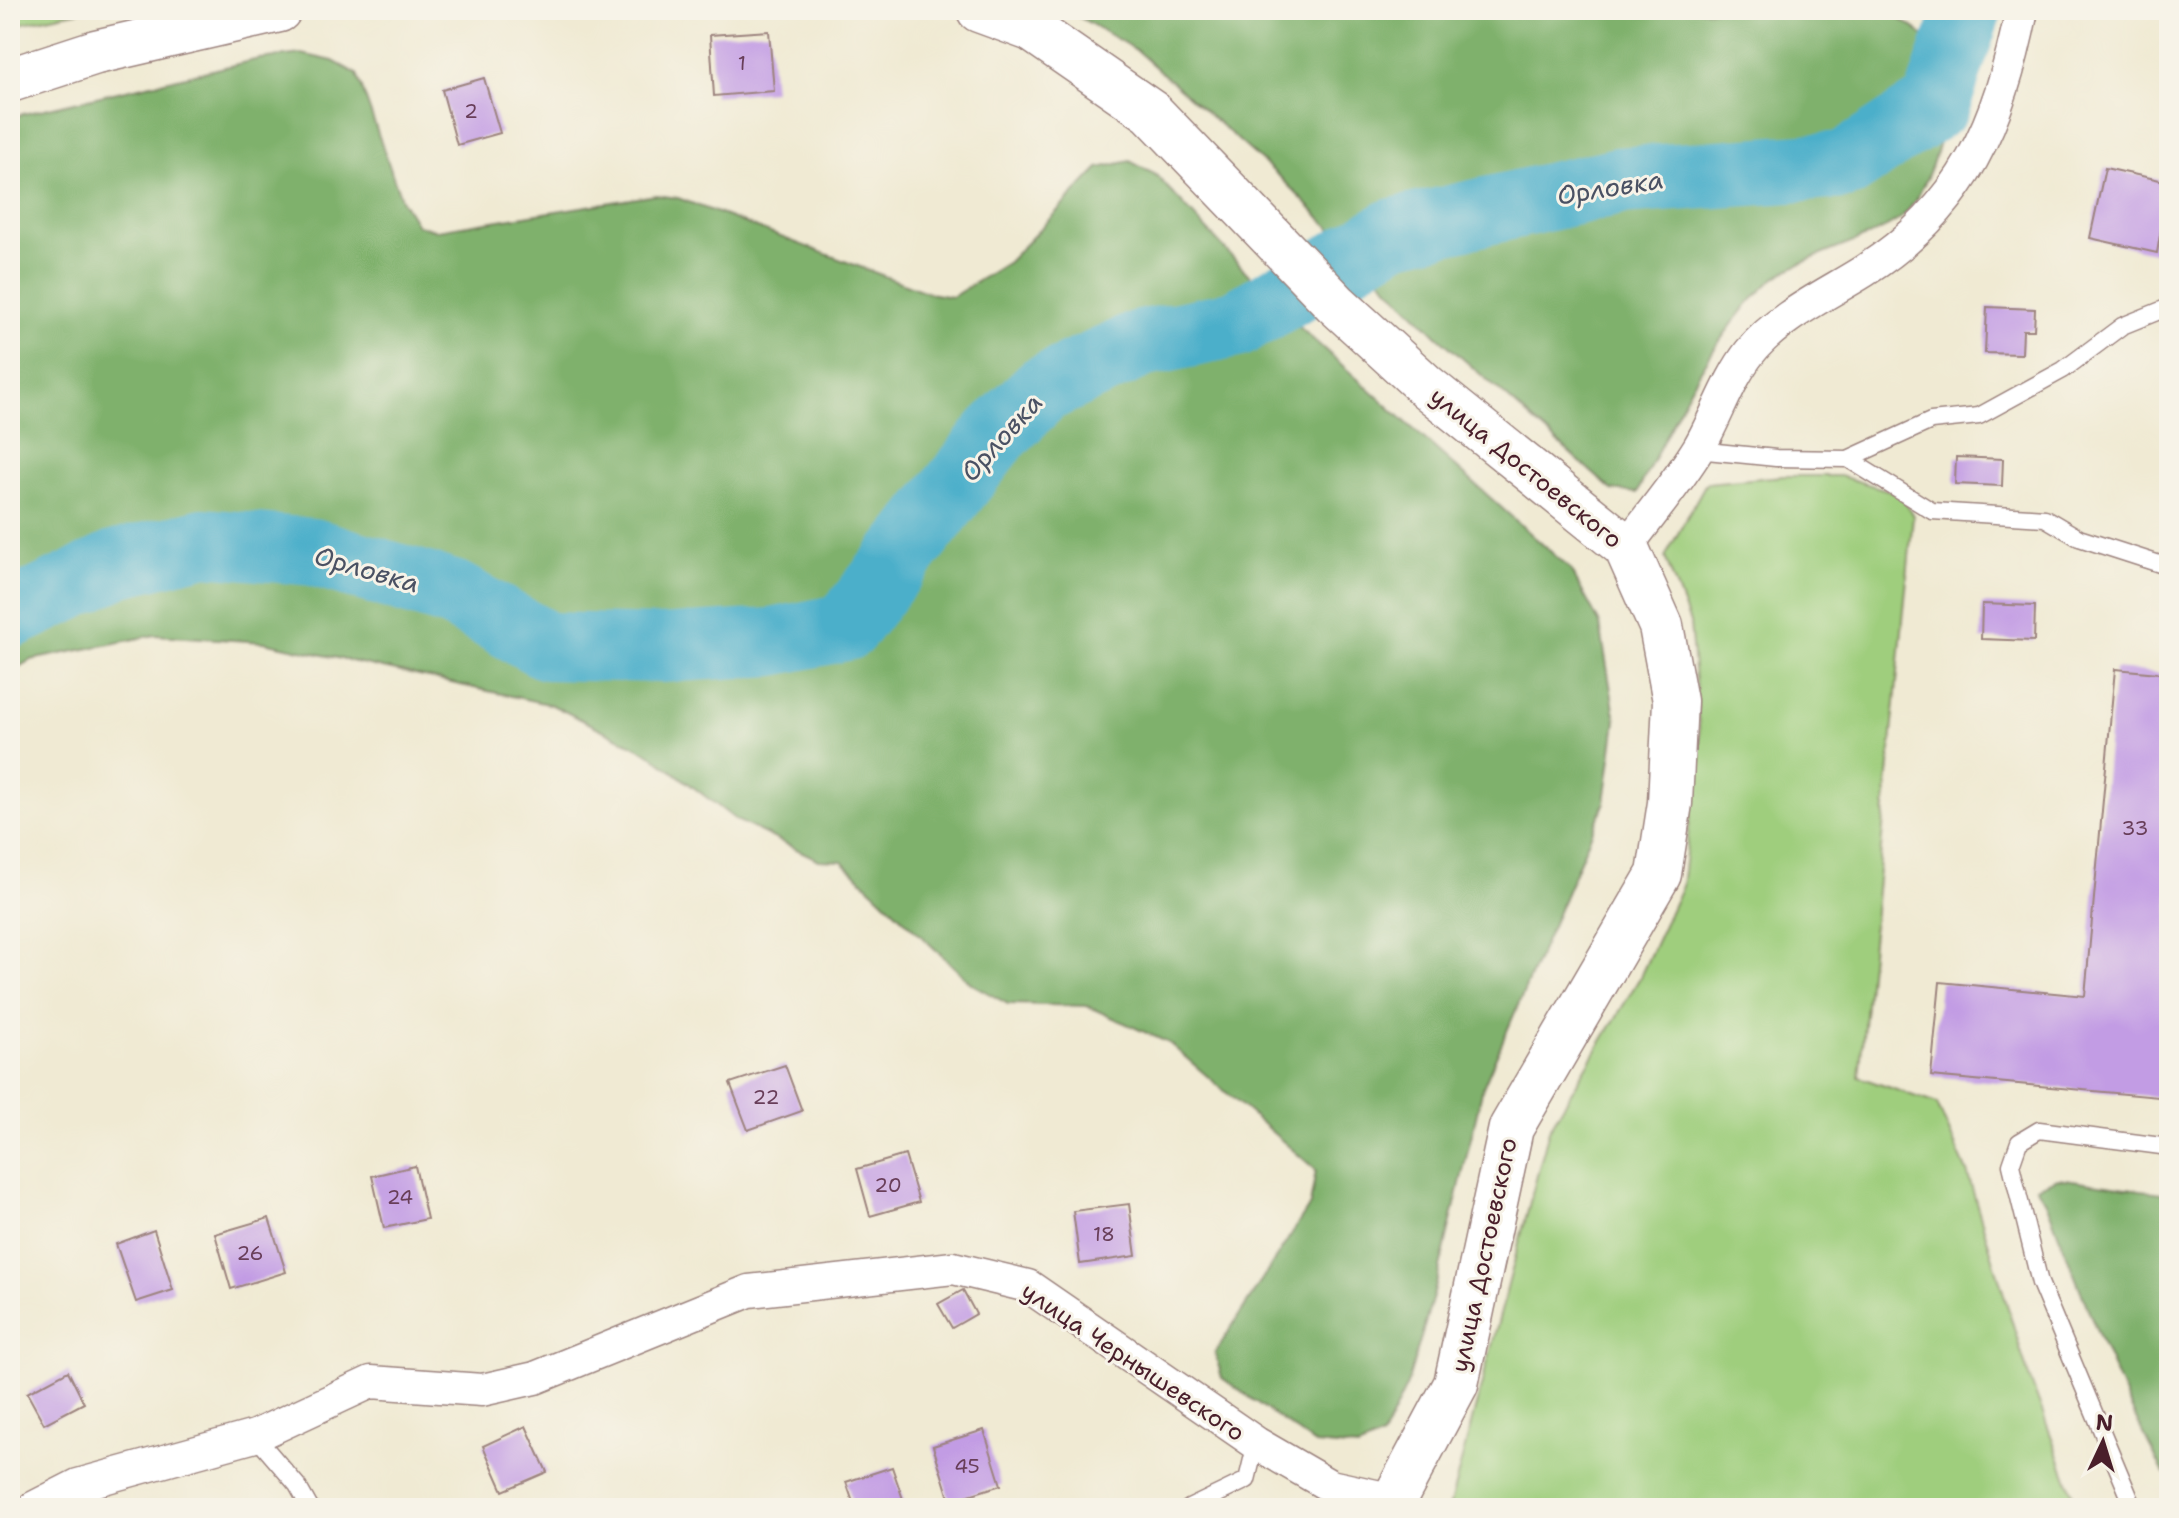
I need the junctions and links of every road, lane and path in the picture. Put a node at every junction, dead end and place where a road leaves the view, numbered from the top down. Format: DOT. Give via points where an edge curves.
graph roads {
  1 [pos="279,10"];
  2 [pos="979,10"];
  3 [pos="2022,10"];
  4 [pos="10,80"];
  5 [pos="2169,307"];
  6 [pos="1697,450"];
  7 [pos="1848,459"];
  8 [pos="1626,547"];
  9 [pos="2169,567"];
  10 [pos="2169,1147"];
  11 [pos="255,1436"];
  12 [pos="1256,1443"];
  13 [pos="1394,1504"];
  14 [pos="33,1508"];
  15 [pos="310,1508"];
  16 [pos="1189,1508"];
  17 [pos="2134,1508"];
  1 -- 4 [label="main road" via="96,52"];
  2 -- 8 [label="main road, улица Достоевского" via="1031,29 1151,112 1336,304 1427,387"];
  3 -- 6 [label="street" via="2004,91 1957,185 1931,219 1881,261 1781,324 1750,353"];
  5 -- 7 [label="lane" via="2122,326 2063,370 1979,416 1931,421"];
  6 -- 7 [label="lane"];
  6 -- 8 [label="street"];
  7 -- 9 [label="lane" via="1932,511 2045,518 2079,538"];
  8 -- 13 [label="main road, улица Достоевского" via="1661,626 1675,701 1670,803 1659,874 1511,1128 1456,1384"];
  10 -- 17 [label="lane" via="2039,1130 2019,1142 2011,1165 2040,1283"];
  11 -- 12 [label="street, улица Чернышевского" via="371,1382 482,1390 535,1378 749,1291 953,1268 1028,1286"];
  11 -- 14 [label="street, улица Чернышевского" via="78,1485"];
  11 -- 15 [label="lane"];
  12 -- 13 [label="street, улица Чернышевского" via="1330,1486"];
  12 -- 16 [label="lane" via="1247,1480"];
}
